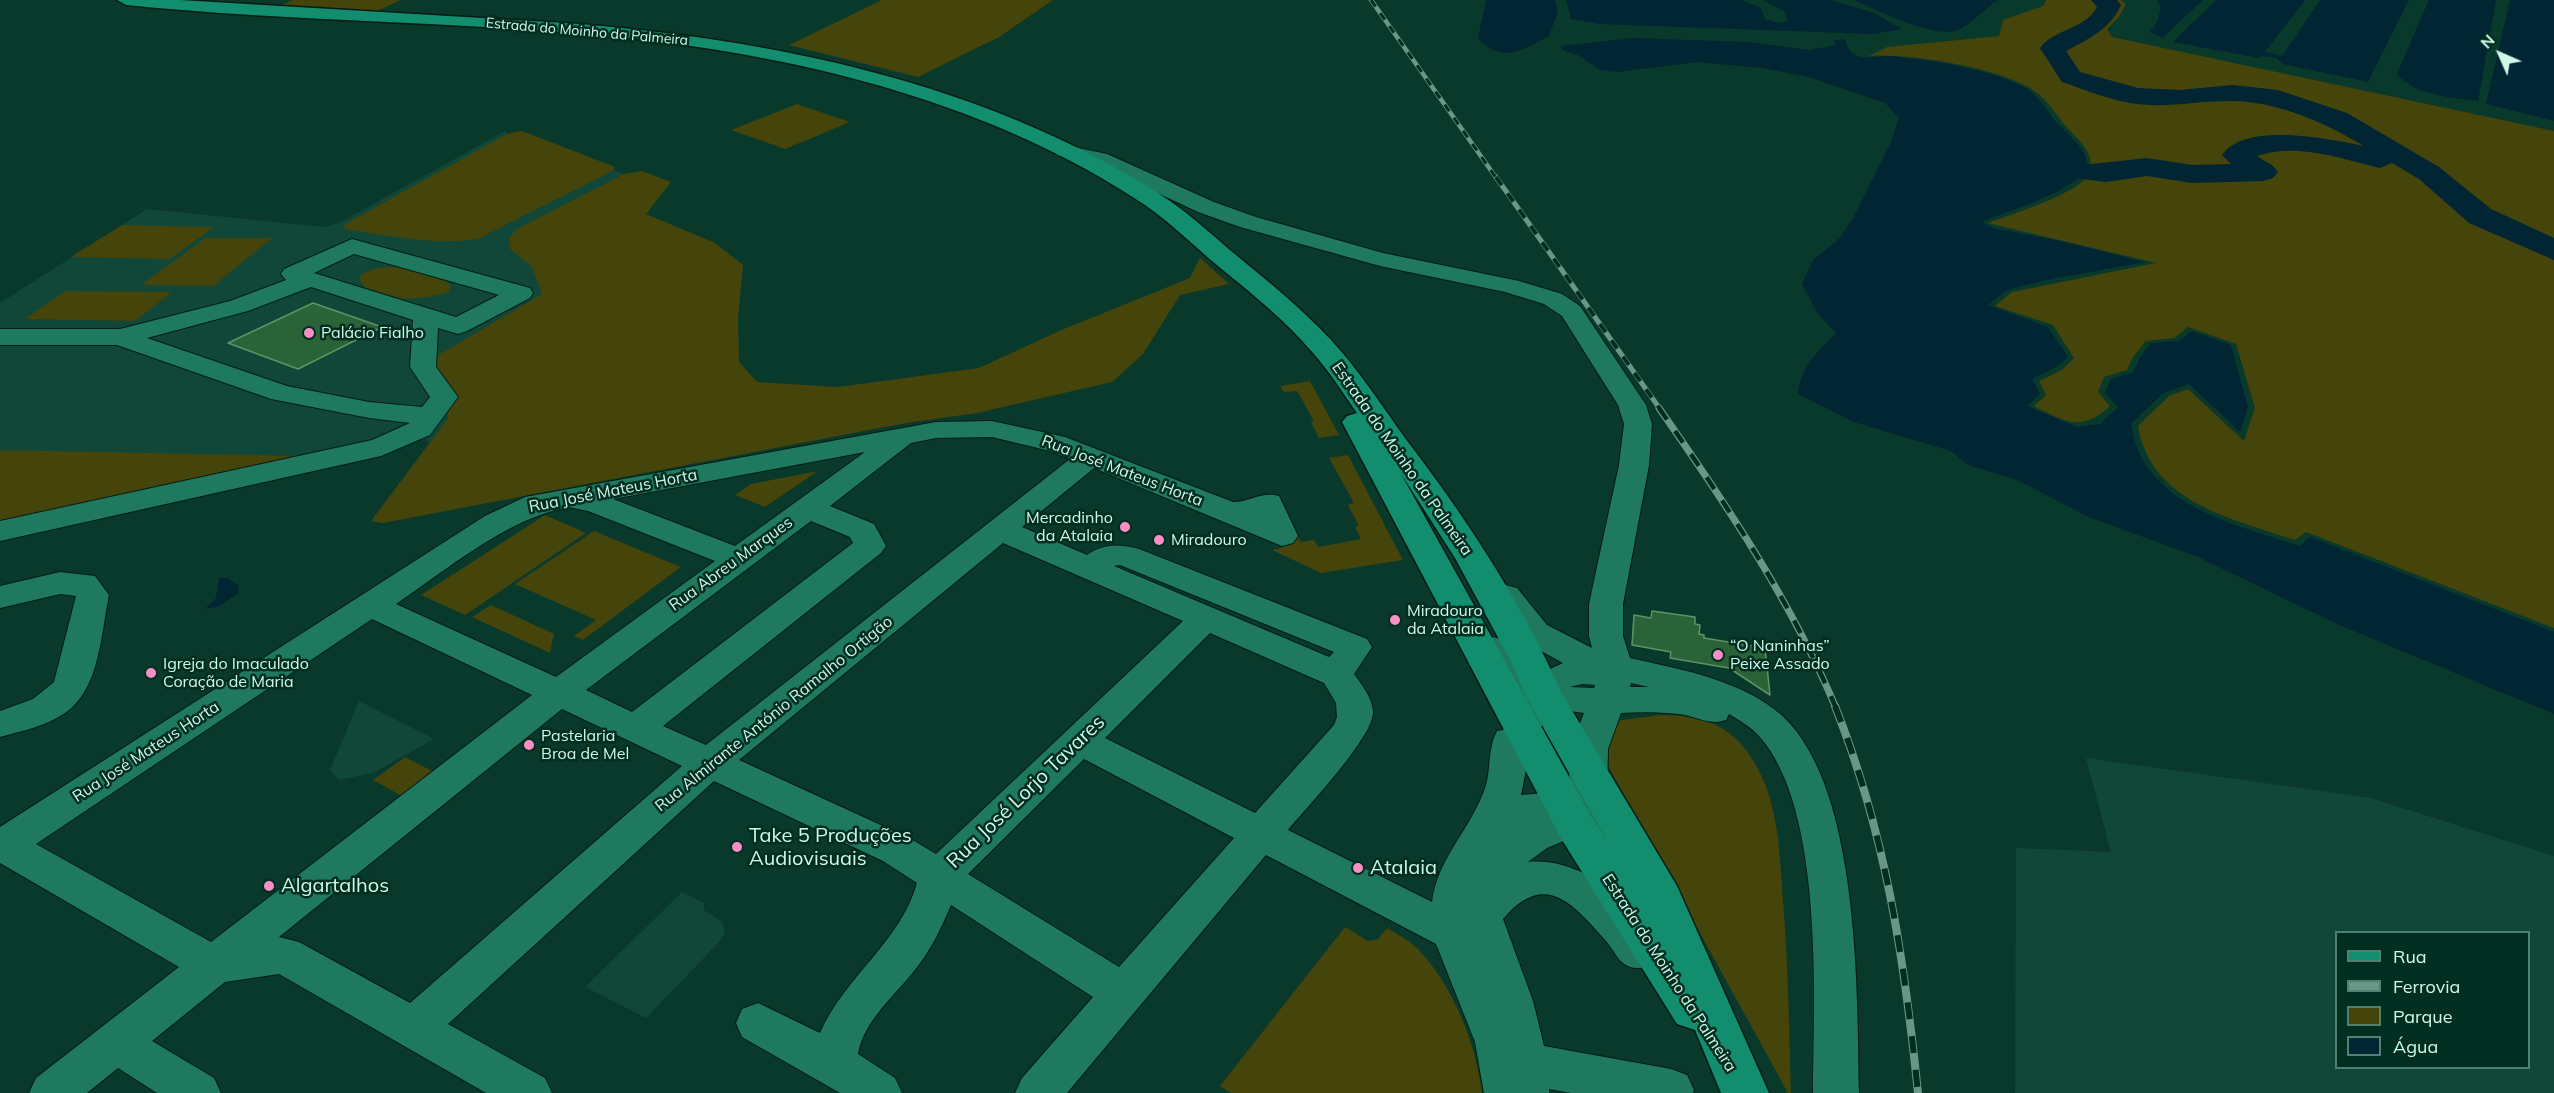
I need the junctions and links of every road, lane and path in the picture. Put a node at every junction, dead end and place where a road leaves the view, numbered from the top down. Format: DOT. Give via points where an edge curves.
graph roads {
  1 [pos="126,0"];
  2 [pos="1064,151"];
  3 [pos="308,280"];
  4 [pos="1272,297"];
  5 [pos="426,315"];
  6 [pos="0,337"];
  7 [pos="120,337"];
  8 [pos="430,416"];
  9 [pos="904,437"];
  10 [pos="1090,457"];
  11 [pos="1387,478"];
  12 [pos="616,498"];
  13 [pos="1268,502"];
  14 [pos="1438,507"];
  15 [pos="807,508"];
  16 [pos="1001,530"];
  17 [pos="0,531"];
  18 [pos="737,558"];
  19 [pos="1092,568"];
  20 [pos="0,597"];
  21 [pos="370,605"];
  22 [pos="1206,618"];
  23 [pos="1336,674"];
  24 [pos="1493,674"];
  25 [pos="1590,678"];
  26 [pos="558,693"];
  27 [pos="0,724"];
  28 [pos="636,728"];
  29 [pos="1080,741"];
  30 [pos="1515,745"];
  31 [pos="710,763"];
  32 [pos="1588,770"];
  33 [pos="1570,816"];
  34 [pos="1263,834"];
  35 [pos="2,846"];
  36 [pos="1466,858"];
  37 [pos="939,877"];
  38 [pos="1474,930"];
  39 [pos="214,965"];
  40 [pos="1834,974"];
  41 [pos="1700,988"];
  42 [pos="1124,993"];
  43 [pos="758,1023"];
  44 [pos="412,1029"];
  45 [pos="116,1043"];
  46 [pos="1718,1050"];
  47 [pos="833,1063"];
  48 [pos="1520,1083"];
  49 [pos="508,1089"];
  50 [pos="1671,1090"];
  51 [pos="52,1093"];
  52 [pos="198,1093"];
  53 [pos="879,1093"];
  54 [pos="1038,1093"];
  55 [pos="1745,1093"];
  56 [pos="1836,1093"];
  1 -- 2 [label="main road, Estrada do Moinho da Palmeira" via="629,33 749,50 904,86 1003,122"];
  2 -- 4 [label="main road, Estrada do Moinho da Palmeira" via="1156,202"];
  2 -- 25 [label="street" via="1100,158 1248,222 1380,259 1532,292 1553,299 1571,312 1632,405 1638,424 1634,465 1606,604 1606,636"];
  3 -- 5 [label="street"];
  3 -- 5 [label="street" via="292,274 352,246 521,293 458,326"];
  3 -- 7 [label="street" via="239,306"];
  4 -- 11 [label="main road, Estrada do Moinho da Palmeira" via="1333,379"];
  4 -- 14 [label="main road, Estrada do Moinho da Palmeira" via="1323,347"];
  5 -- 8 [label="street" via="423,366 444,397"];
  6 -- 7 [label="street"];
  7 -- 8 [label="street" via="281,393 369,410"];
  8 -- 17 [label="street" via="420,429 381,447"];
  9 -- 10 [label="street, Rua José Mateus Horta" via="936,430 992,429 1055,443"];
  9 -- 12 [label="street, Rua José Mateus Horta"];
  9 -- 15 [label="street, Rua Abreu Marques"];
  10 -- 13 [label="street, Rua José Mateus Horta" via="1282,536"];
  10 -- 16 [label="street, Rua Almirante António Ramalho Ortigão"];
  11 -- 24 [label="main road, Estrada do Moinho da Palmeira"];
  11 -- 25 [label="street" via="1440,549 1500,662 1517,682 1528,689"];
  12 -- 18 [label="street, Rua José Mateus Horta"];
  12 -- 21 [label="street, Rua José Mateus Horta" via="536,504 506,517"];
  14 -- 25 [label="street" via="1527,626"];
  14 -- 25 [label="main road, Estrada do Moinho da Palmeira" via="1472,558 1531,665"];
  15 -- 18 [label="street, Rua Abreu Marques"];
  15 -- 28 [label="street" via="863,531 870,546"];
  16 -- 19 [label="street"];
  16 -- 31 [label="street, Rua Almirante António Ramalho Ortigão"];
  18 -- 26 [label="street, Rua Abreu Marques"];
  19 -- 22 [label="street"];
  19 -- 23 [label="street" via="1107,556 1128,556 1355,647"];
  20 -- 27 [label="street" via="70,582 84,583 93,595 74,675 66,692 39,710"];
  21 -- 26 [label="street"];
  21 -- 35 [label="street, Rua José Mateus Horta"];
  22 -- 23 [label="street"];
  22 -- 29 [label="street, Rua José Lorjo Tavares"];
  23 -- 34 [label="street" via="1352,700 1356,720"];
  24 -- 30 [label="street"];
  25 -- 30 [label="street" via="1533,702"];
  25 -- 32 [label="main road, Estrada do Moinho da Palmeira"];
  25 -- 32 [label="street"];
  25 -- 40 [label="street" via="1708,709 1737,723 1755,739 1773,762 1786,793"];
  25 -- 40 [label="street" via="1679,681 1715,693 1771,727 1790,753 1807,789 1823,854"];
  26 -- 28 [label="street"];
  26 -- 39 [label="street, Rua Abreu Marques"];
  28 -- 31 [label="street"];
  29 -- 34 [label="street"];
  29 -- 37 [label="street, Rua José Lorjo Tavares"];
  30 -- 33 [label="main road, Estrada do Moinho da Palmeira"];
  30 -- 36 [label="street" via="1500,802"];
  31 -- 37 [label="street" via="897,850"];
  31 -- 44 [label="street, Rua Almirante António Ramalho Ortigão"];
  32 -- 33 [label="street" via="1584,801"];
  32 -- 41 [label="main road, Estrada do Moinho da Palmeira" via="1662,899"];
  33 -- 36 [label="street" via="1539,807 1513,813 1489,830"];
  33 -- 38 [label="street" via="1560,826 1511,851 1491,872"];
  33 -- 41 [label="street" via="1601,835 1626,860"];
  33 -- 46 [label="main road, Estrada do Moinho da Palmeira"];
  34 -- 38 [label="street"];
  34 -- 42 [label="street"];
  35 -- 39 [label="street"];
  36 -- 38 [label="street" via="1450,912"];
  37 -- 42 [label="street"];
  37 -- 47 [label="street, Rua José Lorjo Tavares" via="931,906 915,936 839,1033"];
  38 -- 46 [label="street" via="1505,890 1522,879 1547,876 1573,885 1596,902 1628,937"];
  38 -- 48 [label="street" via="1511,1001"];
  39 -- 44 [label="street" via="284,955"];
  39 -- 45 [label="street, Rua Abreu Marques"];
  40 -- 56 [label="street"];
  41 -- 55 [label="main road, Estrada do Moinho da Palmeira"];
  42 -- 54 [label="street"];
  43 -- 47 [label="street"];
  44 -- 49 [label="street"];
  45 -- 51 [label="street, Rua Abreu Marques"];
  45 -- 52 [label="street"];
  46 -- 55 [label="main road, Estrada do Moinho da Palmeira"];
  47 -- 53 [label="street"];
  48 -- 50 [label="street"];
}
